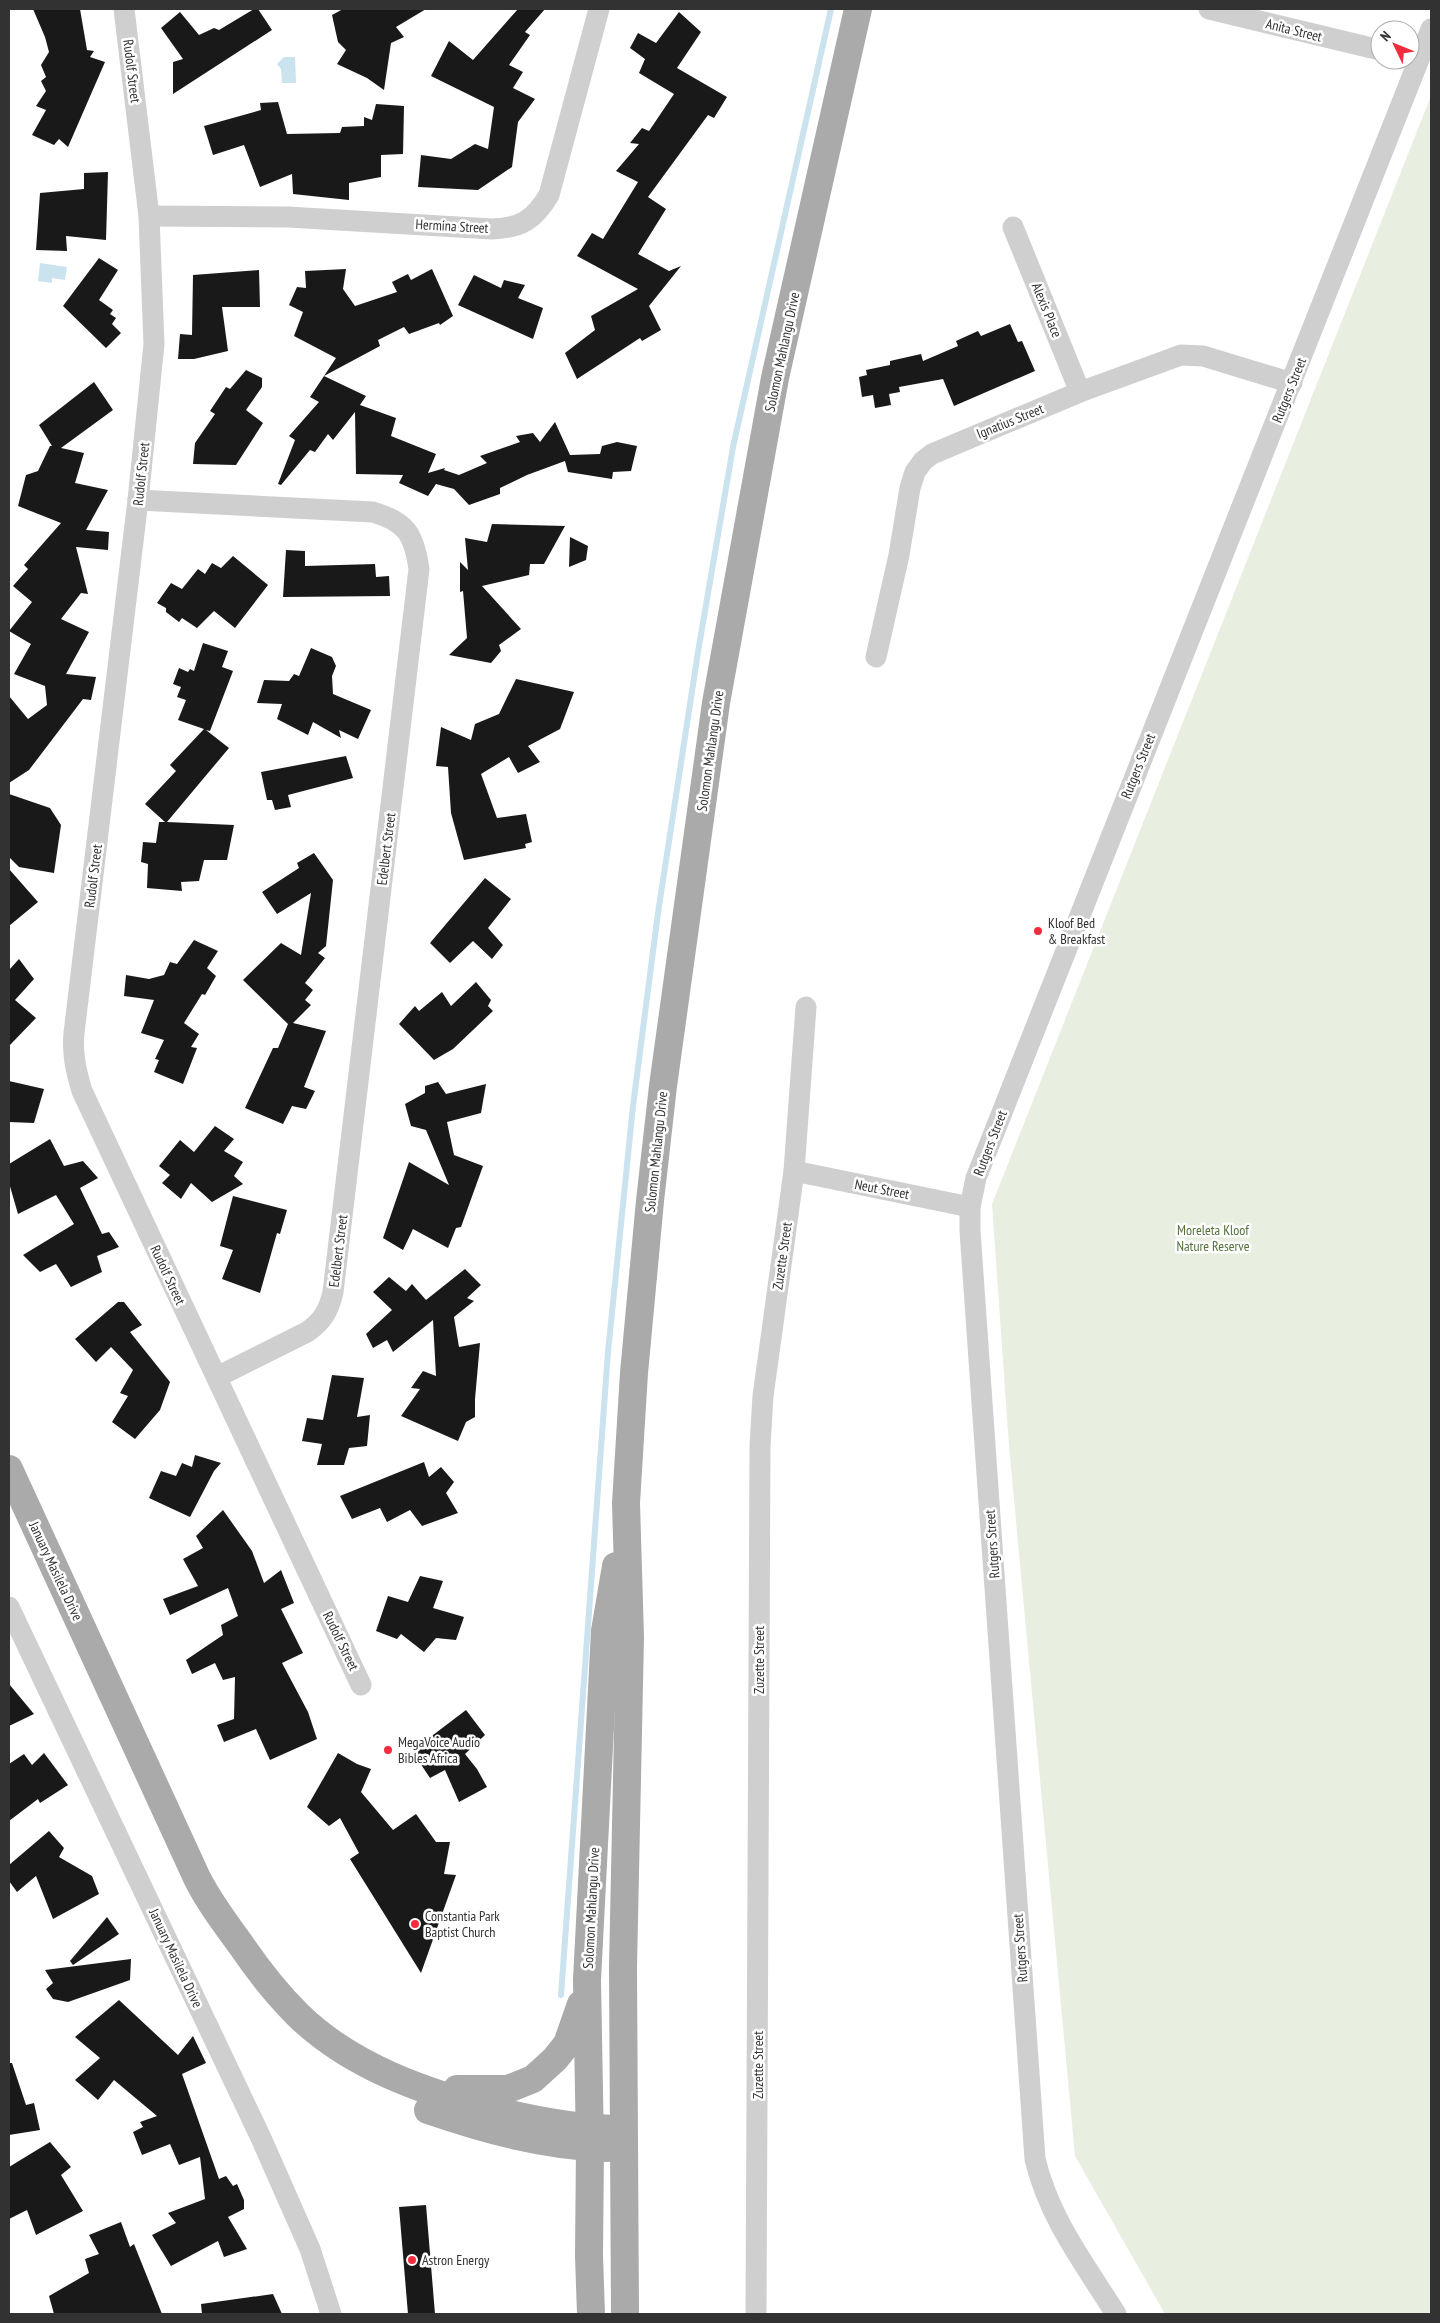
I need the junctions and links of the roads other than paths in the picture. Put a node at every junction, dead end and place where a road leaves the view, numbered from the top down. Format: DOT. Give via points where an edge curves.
graph roads {
  1 [pos="124,9"];
  2 [pos="599,9"];
  3 [pos="858,9"];
  4 [pos="1209,9"];
  5 [pos="1431,30"];
  6 [pos="1370,48"];
  7 [pos="1420,50"];
  8 [pos="1411,70"];
  9 [pos="149,216"];
  10 [pos="1013,227"];
  11 [pos="1292,383"];
  12 [pos="1080,392"];
  13 [pos="138,500"];
  14 [pos="876,657"];
  15 [pos="806,1008"];
  16 [pos="794,1171"];
  17 [pos="970,1207"];
  18 [pos="217,1377"];
  19 [pos="9,1469"];
  20 [pos="626,1503"];
  21 [pos="9,1607"];
  22 [pos="362,1684"];
  23 [pos="203,1890"];
  24 [pos="587,1980"];
  25 [pos="404,2081"];
  26 [pos="590,2138"];
  27 [pos="623,2138"];
  28 [pos="331,2314"];
  29 [pos="591,2314"];
  30 [pos="625,2314"];
  31 [pos="756,2314"];
  32 [pos="1116,2314"];
  1 -- 9 [label="street, Rudolf Street"];
  2 -- 9 [label="street, Hermina Street" via="550,195 531,218 520,224 492,229 288,217"];
  3 -- 20 [label="main road, Solomon Mahlangu Drive" via="775,378 716,703 650,1201"];
  4 -- 6 [label="street, Anita Street"];
  5 -- 7 [label="street, Rutgers Street"];
  8 -- 11 [label="street, Rutgers Street"];
  9 -- 13 [label="street, Rudolf Street" via="154,344"];
  10 -- 12 [label="street, Alexis Place"];
  11 -- 12 [label="street, Ignatius Street" via="1203,356 1181,355"];
  11 -- 17 [label="street, Rutgers Street" via="976,1178"];
  12 -- 14 [label="street, Ignatius Street" via="944,447 923,461 910,488"];
  13 -- 18 [label="street, Rudolf Street" via="72,1050 82,1091"];
  13 -- 18 [label="street, Edelbert Street" via="373,512 392,517 408,531 416,547 419,569 329,1309 307,1332"];
  15 -- 16 [label="street, Zuzette Street"];
  16 -- 17 [label="street, Neut Street"];
  16 -- 31 [label="street, Zuzette Street" via="763,1396 760,1446"];
  17 -- 32 [label="street, Rutgers Street" via="1035,2159 1041,2186 1054,2214"];
  18 -- 22 [label="street, Rudolf Street"];
  19 -- 23 [label="main road, January Masilela Drive"];
  20 -- 24 [label="main road, Solomon Mahlangu Drive" via="605,1631"];
  20 -- 27 [label="main road, Solomon Mahlangu Drive" via="630,1637 623,1958"];
  21 -- 28 [label="street, January Masilela Drive" via="261,2138 310,2249"];
  23 -- 25 [label="main road, January Masilela Drive" via="268,1982 299,2016 330,2041"];
  23 -- 26 [label="main road, January Masilela Drive" via="219,1935 255,1989 298,2036 335,2064 415,2106 465,2123 537,2141"];
  24 -- 25 [label="main road" via="567,2044 532,2079 508,2089 480,2090"];
  24 -- 26 [label="main road, Solomon Mahlangu Drive"];
  25 -- 26 [label="main road, January Masilela Drive" via="457,2101"];
  26 -- 27 [label="main road, January Masilela Drive"];
  26 -- 29 [label="main road, Solomon Mahlangu Drive"];
  27 -- 30 [label="main road, Solomon Mahlangu Drive"];
}
